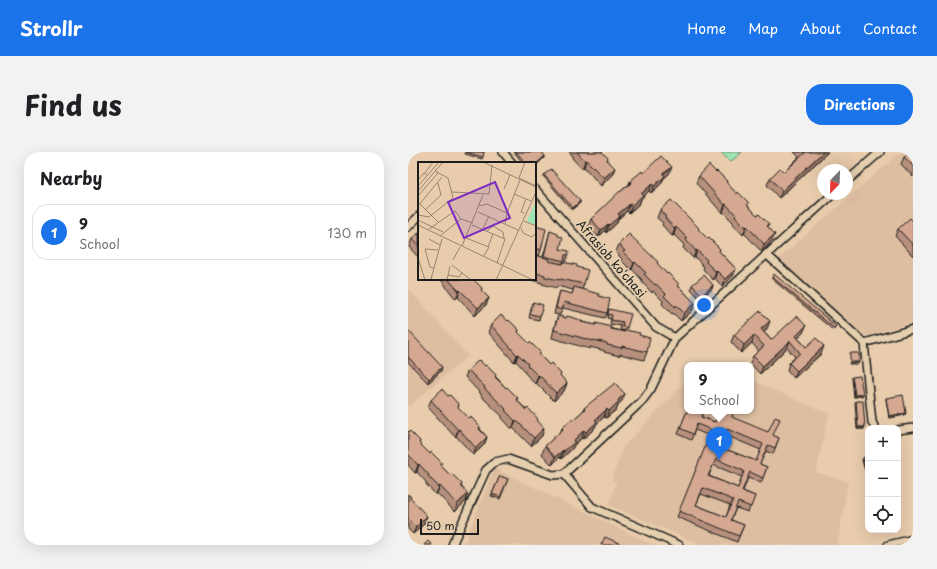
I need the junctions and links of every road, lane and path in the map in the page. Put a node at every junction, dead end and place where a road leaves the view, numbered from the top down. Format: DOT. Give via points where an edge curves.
graph roads {
  1 [pos="503,152"];
  2 [pos="880,152"];
  3 [pos="511,162"];
  4 [pos="853,176"];
  5 [pos="536,190"];
  6 [pos="826,200"];
  7 [pos="418,217"];
  8 [pos="408,227"];
  9 [pos="766,254"];
  10 [pos="913,329"];
  11 [pos="675,338"];
  12 [pos="864,343"];
  13 [pos="874,425"];
  14 [pos="913,428"];
  15 [pos="901,430"];
  16 [pos="564,474"];
  17 [pos="913,539"];
  18 [pos="452,545"];
  19 [pos="679,545"];
  20 [pos="888,545"];
  1 -- 3 [label="street"];
  2 -- 4 [label="street"];
  5 -- 11 [label="street, Afrasiob ko'chasi" via="656,327"];
  6 -- 9 [label="street"];
  7 -- 8 [label="street"];
  9 -- 11 [label="street"];
  9 -- 12 [label="street"];
  10 -- 12 [label="street"];
  11 -- 16 [label="street" via="651,389 642,401"];
  12 -- 13 [label="street"];
  14 -- 15 [label="street"];
  16 -- 18 [label="street" via="553,475 508,459 495,462 486,470"];
  16 -- 19 [label="street" via="592,507"];
  17 -- 20 [label="street"];
}
